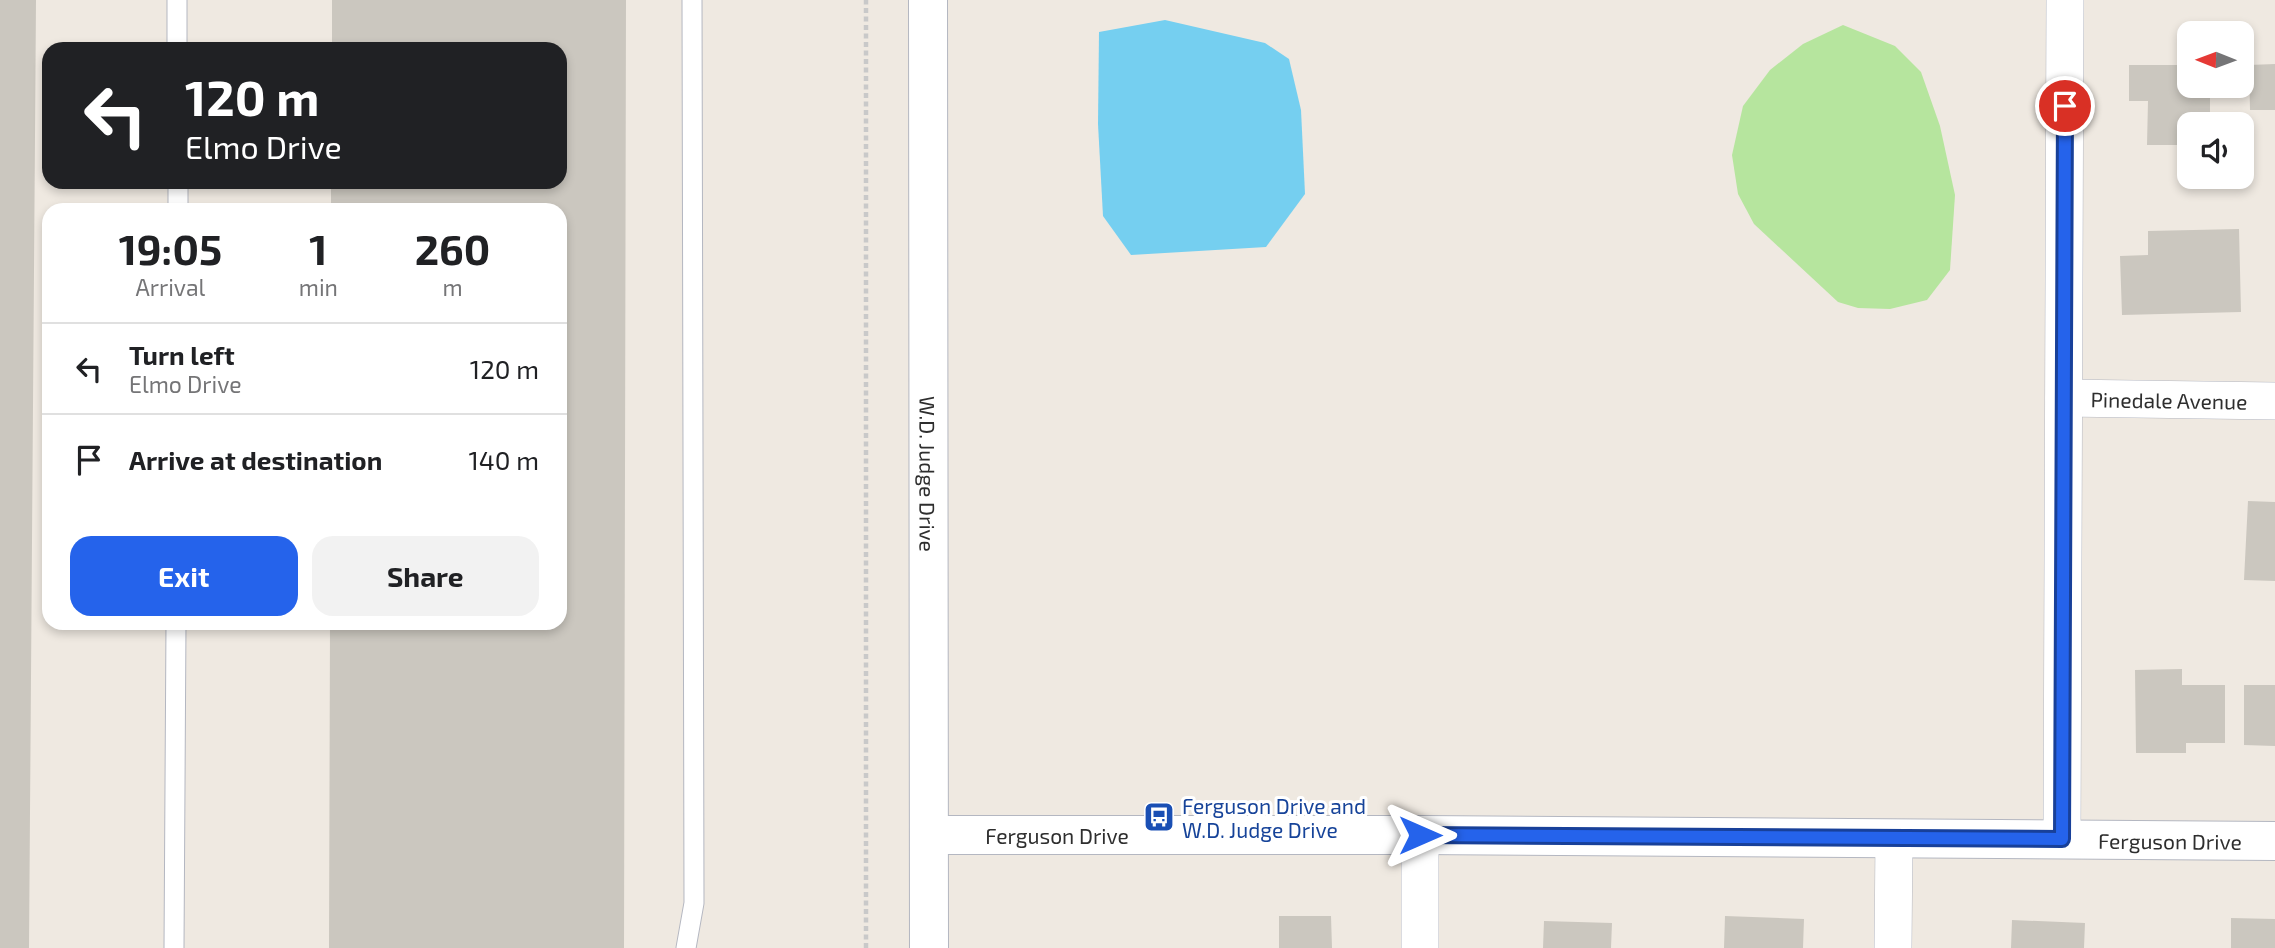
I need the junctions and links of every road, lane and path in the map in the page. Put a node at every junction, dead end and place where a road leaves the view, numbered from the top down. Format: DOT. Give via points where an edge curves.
graph roads {
  1 [pos="177,0"];
  2 [pos="692,0"];
  3 [pos="866,0"];
  4 [pos="928,0"];
  5 [pos="2066,0"];
  6 [pos="177,42"];
  7 [pos="2064,398"];
  8 [pos="2275,401"];
  9 [pos="176,630"];
  10 [pos="929,835"];
  11 [pos="1420,835"];
  12 [pos="1894,839"];
  13 [pos="2062,839"];
  14 [pos="2275,841"];
  15 [pos="174,948"];
  16 [pos="686,948"];
  17 [pos="866,948"];
  18 [pos="929,948"];
  19 [pos="1420,948"];
  20 [pos="1893,948"];
  1 -- 6 [label="lane"];
  2 -- 16 [label="lane" via="694,903"];
  3 -- 17 [label="path"];
  4 -- 10 [label="street, W.D. Judge Drive"];
  5 -- 7 [label="street"];
  7 -- 8 [label="street, Pinedale Avenue"];
  7 -- 13 [label="street"];
  9 -- 15 [label="lane"];
  10 -- 11 [label="street, Ferguson Drive"];
  10 -- 18 [label="street, W.D. Judge Drive"];
  11 -- 12 [label="street, Ferguson Drive"];
  11 -- 19 [label="street"];
  12 -- 13 [label="street, Ferguson Drive"];
  12 -- 20 [label="street"];
  13 -- 14 [label="street, Ferguson Drive"];
}
